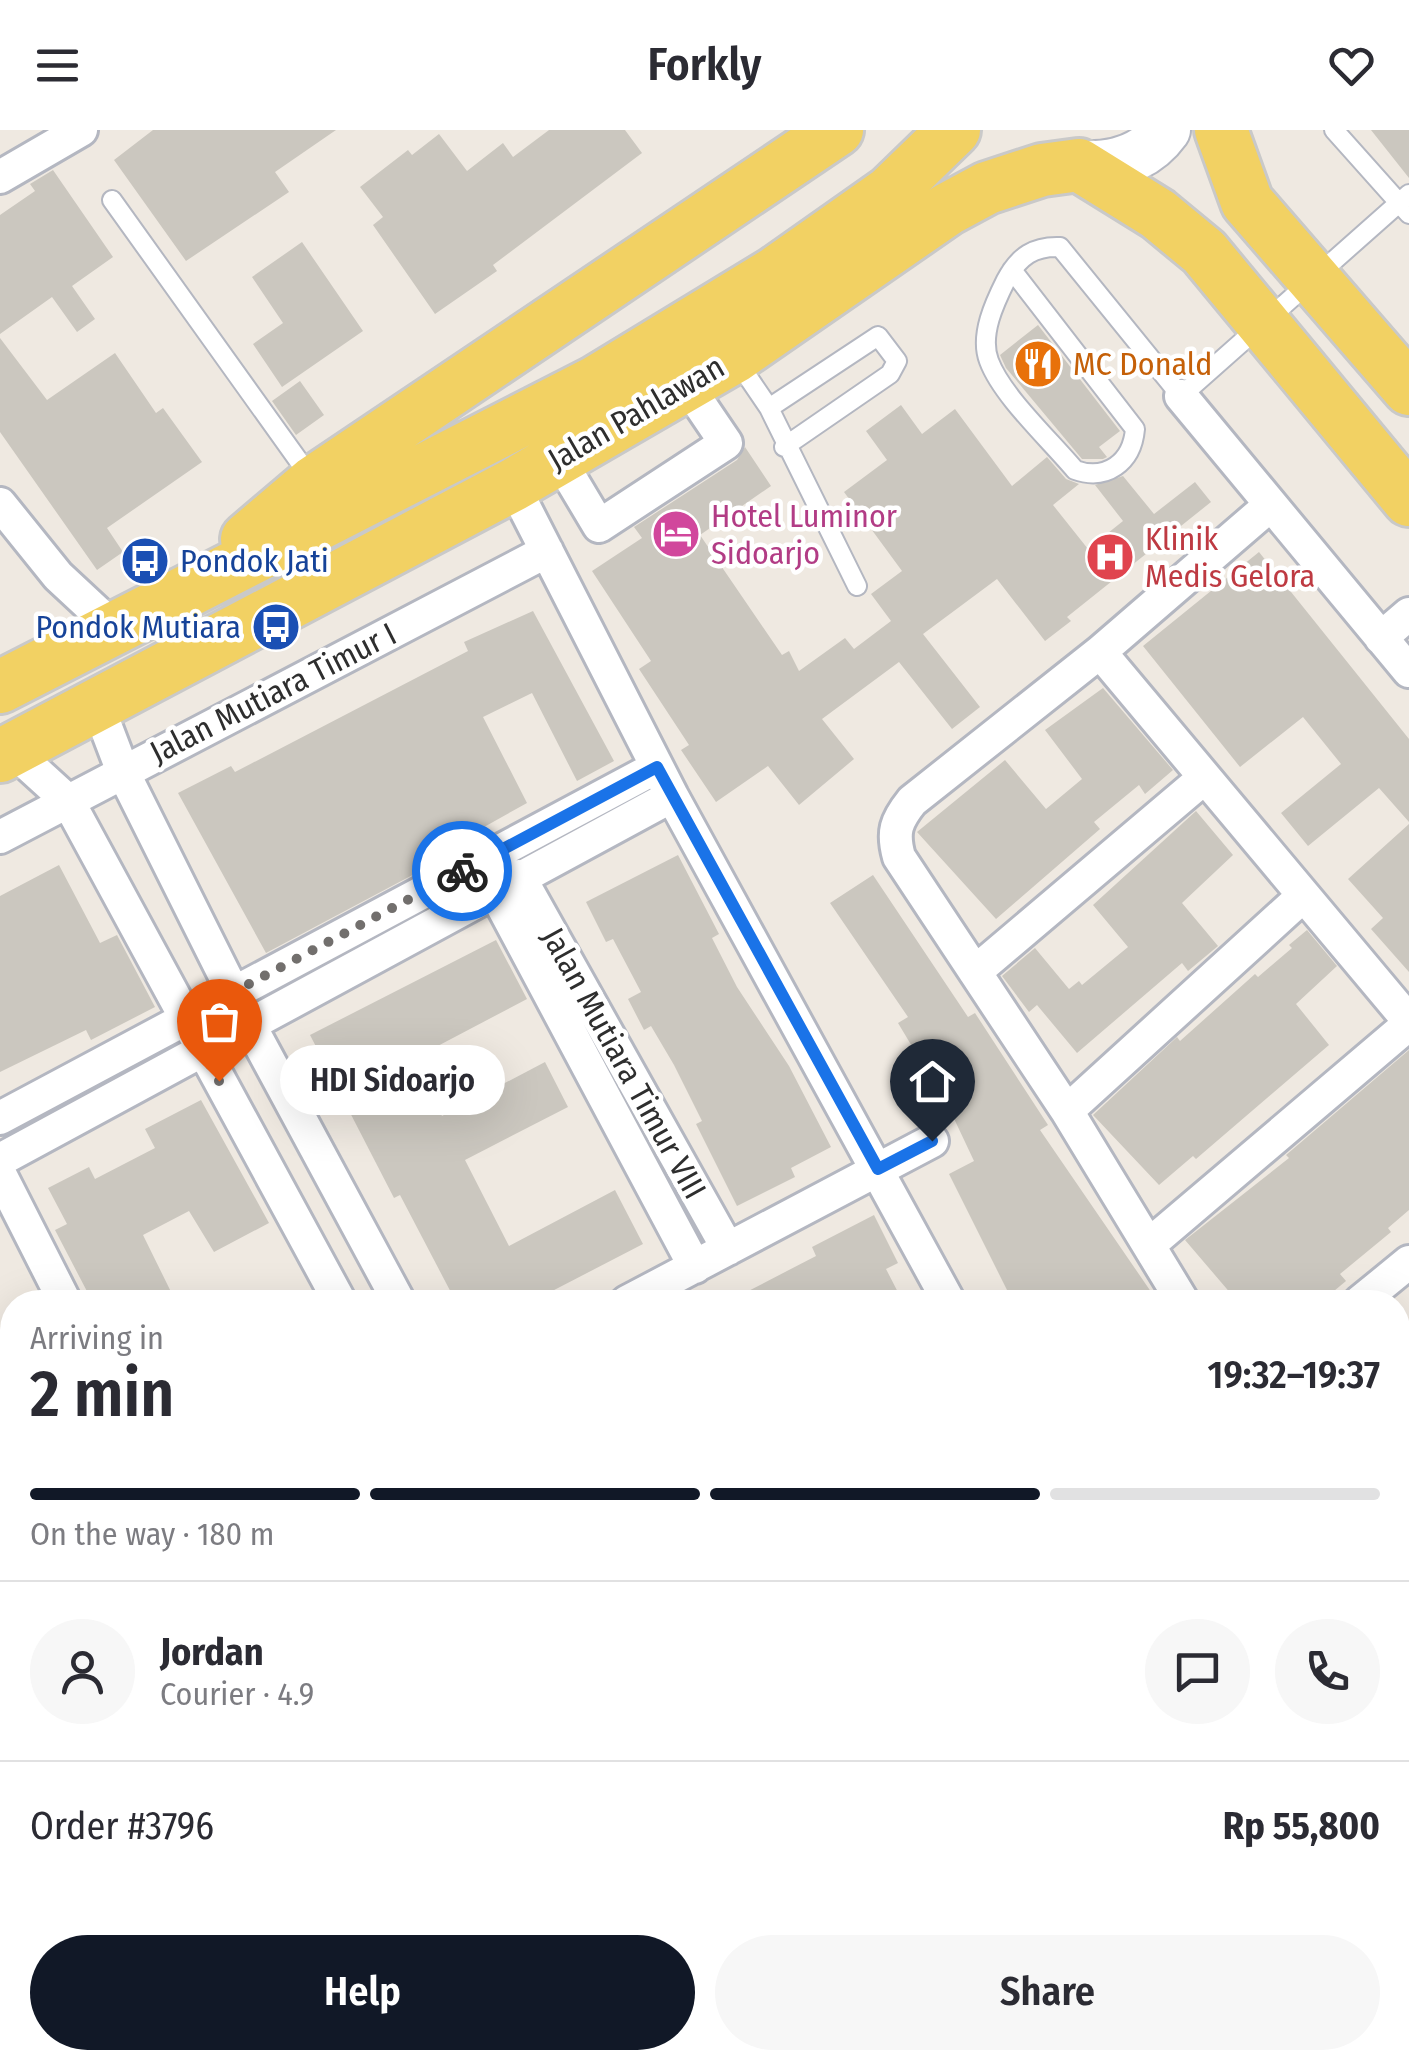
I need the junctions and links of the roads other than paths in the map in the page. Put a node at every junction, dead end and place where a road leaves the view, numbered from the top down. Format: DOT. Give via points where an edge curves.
graph roads {
  1 [pos="81,130"];
  2 [pos="836,130"];
  3 [pos="954,130"];
  4 [pos="1166,130"];
  5 [pos="1185,130"];
  6 [pos="1221,130"];
  7 [pos="1334,130"];
  8 [pos="1079,165"];
  9 [pos="0,177"];
  10 [pos="112,200"];
  11 [pos="1247,202"];
  12 [pos="1406,204"];
  13 [pos="1012,270"];
  14 [pos="1316,279"];
  15 [pos="1264,322"];
  16 [pos="734,356"];
  17 [pos="686,384"];
  18 [pos="1409,389"];
  19 [pos="1181,396"];
  20 [pos="769,408"];
  21 [pos="784,447"];
  22 [pos="559,458"];
  23 [pos="314,482"];
  24 [pos="514,485"];
  25 [pos="1409,500"];
  26 [pos="1273,512"];
  27 [pos="5,521"];
  28 [pos="546,551"];
  29 [pos="858,586"];
  30 [pos="168,602"];
  31 [pos="1409,614"];
  32 [pos="114,629"];
  33 [pos="1381,638"];
  34 [pos="1104,657"];
  35 [pos="1409,671"];
  36 [pos="0,686"];
  37 [pos="96,702"];
  38 [pos="6,753"];
  39 [pos="123,772"];
  40 [pos="1204,778"];
  41 [pos="665,781"];
  42 [pos="68,801"];
  43 [pos="0,837"];
  44 [pos="507,883"];
  45 [pos="1303,896"];
  46 [pos="975,972"];
  47 [pos="234,992"];
  48 [pos="185,1018"];
  49 [pos="1409,1022"];
  50 [pos="249,1024"];
  51 [pos="202,1050"];
  52 [pos="1066,1111"];
  53 [pos="0,1118"];
  54 [pos="932,1141"];
  55 [pos="0,1160"];
  56 [pos="878,1169"];
  57 [pos="0,1174"];
  58 [pos="1150,1244"];
  59 [pos="728,1250"];
  60 [pos="1409,1262"];
  61 [pos="695,1267"];
  62 [pos="59,1290"];
  63 [pos="333,1290"];
  64 [pos="393,1290"];
  65 [pos="673,1290"];
  66 [pos="943,1290"];
  67 [pos="1176,1290"];
  68 [pos="1375,1290"];
  1 -- 9 [label="street"];
  2 -- 23 [label="main road"];
  3 -- 30 [label="main road, Jalan Pahlawan" via="890,192 790,263 596,382"];
  4 -- 8 [label="main road, Jalan Pahlawan" via="1124,161"];
  5 -- 11 [label="main road"];
  6 -- 11 [label="main road"];
  7 -- 12 [label="lane"];
  8 -- 15 [label="main road" via="1204,252"];
  8 -- 16 [label="main road, Jalan Pahlawan" via="1016,176 948,209"];
  10 -- 23 [label="lane"];
  11 -- 14 [label="main road"];
  12 -- 14 [label="lane"];
  13 -- 13 [label="lane" via="1135,429 1134,443 1108,473 1075,470 988,360 994,302"];
  13 -- 19 [label="lane" via="1041,246 1060,246"];
  14 -- 15 [label="lane"];
  14 -- 18 [label="main road"];
  15 -- 19 [label="lane"];
  15 -- 25 [label="main road"];
  16 -- 17 [label="main road, Jalan Pahlawan"];
  16 -- 20 [label="lane"];
  17 -- 22 [label="main road, Jalan Pahlawan"];
  17 -- 22 [label="street" via="726,442 599,526"];
  19 -- 26 [label="street"];
  20 -- 21 [label="lane"];
  20 -- 21 [label="lane" via="878,336 897,361 890,374"];
  21 -- 29 [label="lane"];
  22 -- 24 [label="main road, Jalan Pahlawan"];
  23 -- 30 [label="main road"];
  24 -- 28 [label="street"];
  24 -- 37 [label="main road, Jalan Pahlawan"];
  26 -- 33 [label="street"];
  26 -- 34 [label="street"];
  27 -- 32 [label="street"];
  28 -- 39 [label="street, Jalan Mutiara Timur I"];
  28 -- 41 [label="street"];
  30 -- 32 [label="main road, Jalan Pahlawan"];
  31 -- 33 [label="street"];
  32 -- 36 [label="main road, Jalan Pahlawan"];
  33 -- 35 [label="street"];
  34 -- 40 [label="street"];
  34 -- 46 [label="street" via="912,801 896,821 899,857"];
  37 -- 38 [label="main road, Jalan Pahlawan"];
  37 -- 39 [label="street"];
  38 -- 42 [label="street"];
  39 -- 42 [label="street, Jalan Mutiara Timur I"];
  39 -- 47 [label="street"];
  40 -- 45 [label="street"];
  40 -- 46 [label="street"];
  41 -- 44 [label="street"];
  41 -- 47 [label="street"];
  41 -- 56 [label="street"];
  42 -- 43 [label="street, Jalan Mutiara Timur I"];
  42 -- 48 [label="street"];
  44 -- 50 [label="street"];
  44 -- 59 [label="street, Jalan Mutiara Timur VIII"];
  44 -- 61 [label="street, Jalan Mutiara Timur VIII"];
  45 -- 49 [label="street"];
  45 -- 52 [label="street"];
  46 -- 52 [label="street"];
  47 -- 48 [label="street"];
  47 -- 50 [label="street"];
  48 -- 51 [label="street"];
  48 -- 53 [label="street"];
  49 -- 58 [label="street"];
  50 -- 51 [label="street"];
  50 -- 64 [label="street"];
  51 -- 55 [label="street"];
  51 -- 63 [label="street"];
  52 -- 58 [label="street"];
  54 -- 56 [label="street"];
  56 -- 59 [label="street"];
  56 -- 66 [label="street"];
  57 -- 62 [label="street"];
  58 -- 67 [label="street"];
  59 -- 61 [label="street"];
  60 -- 68 [label="street"];
  61 -- 65 [label="street"];
}
